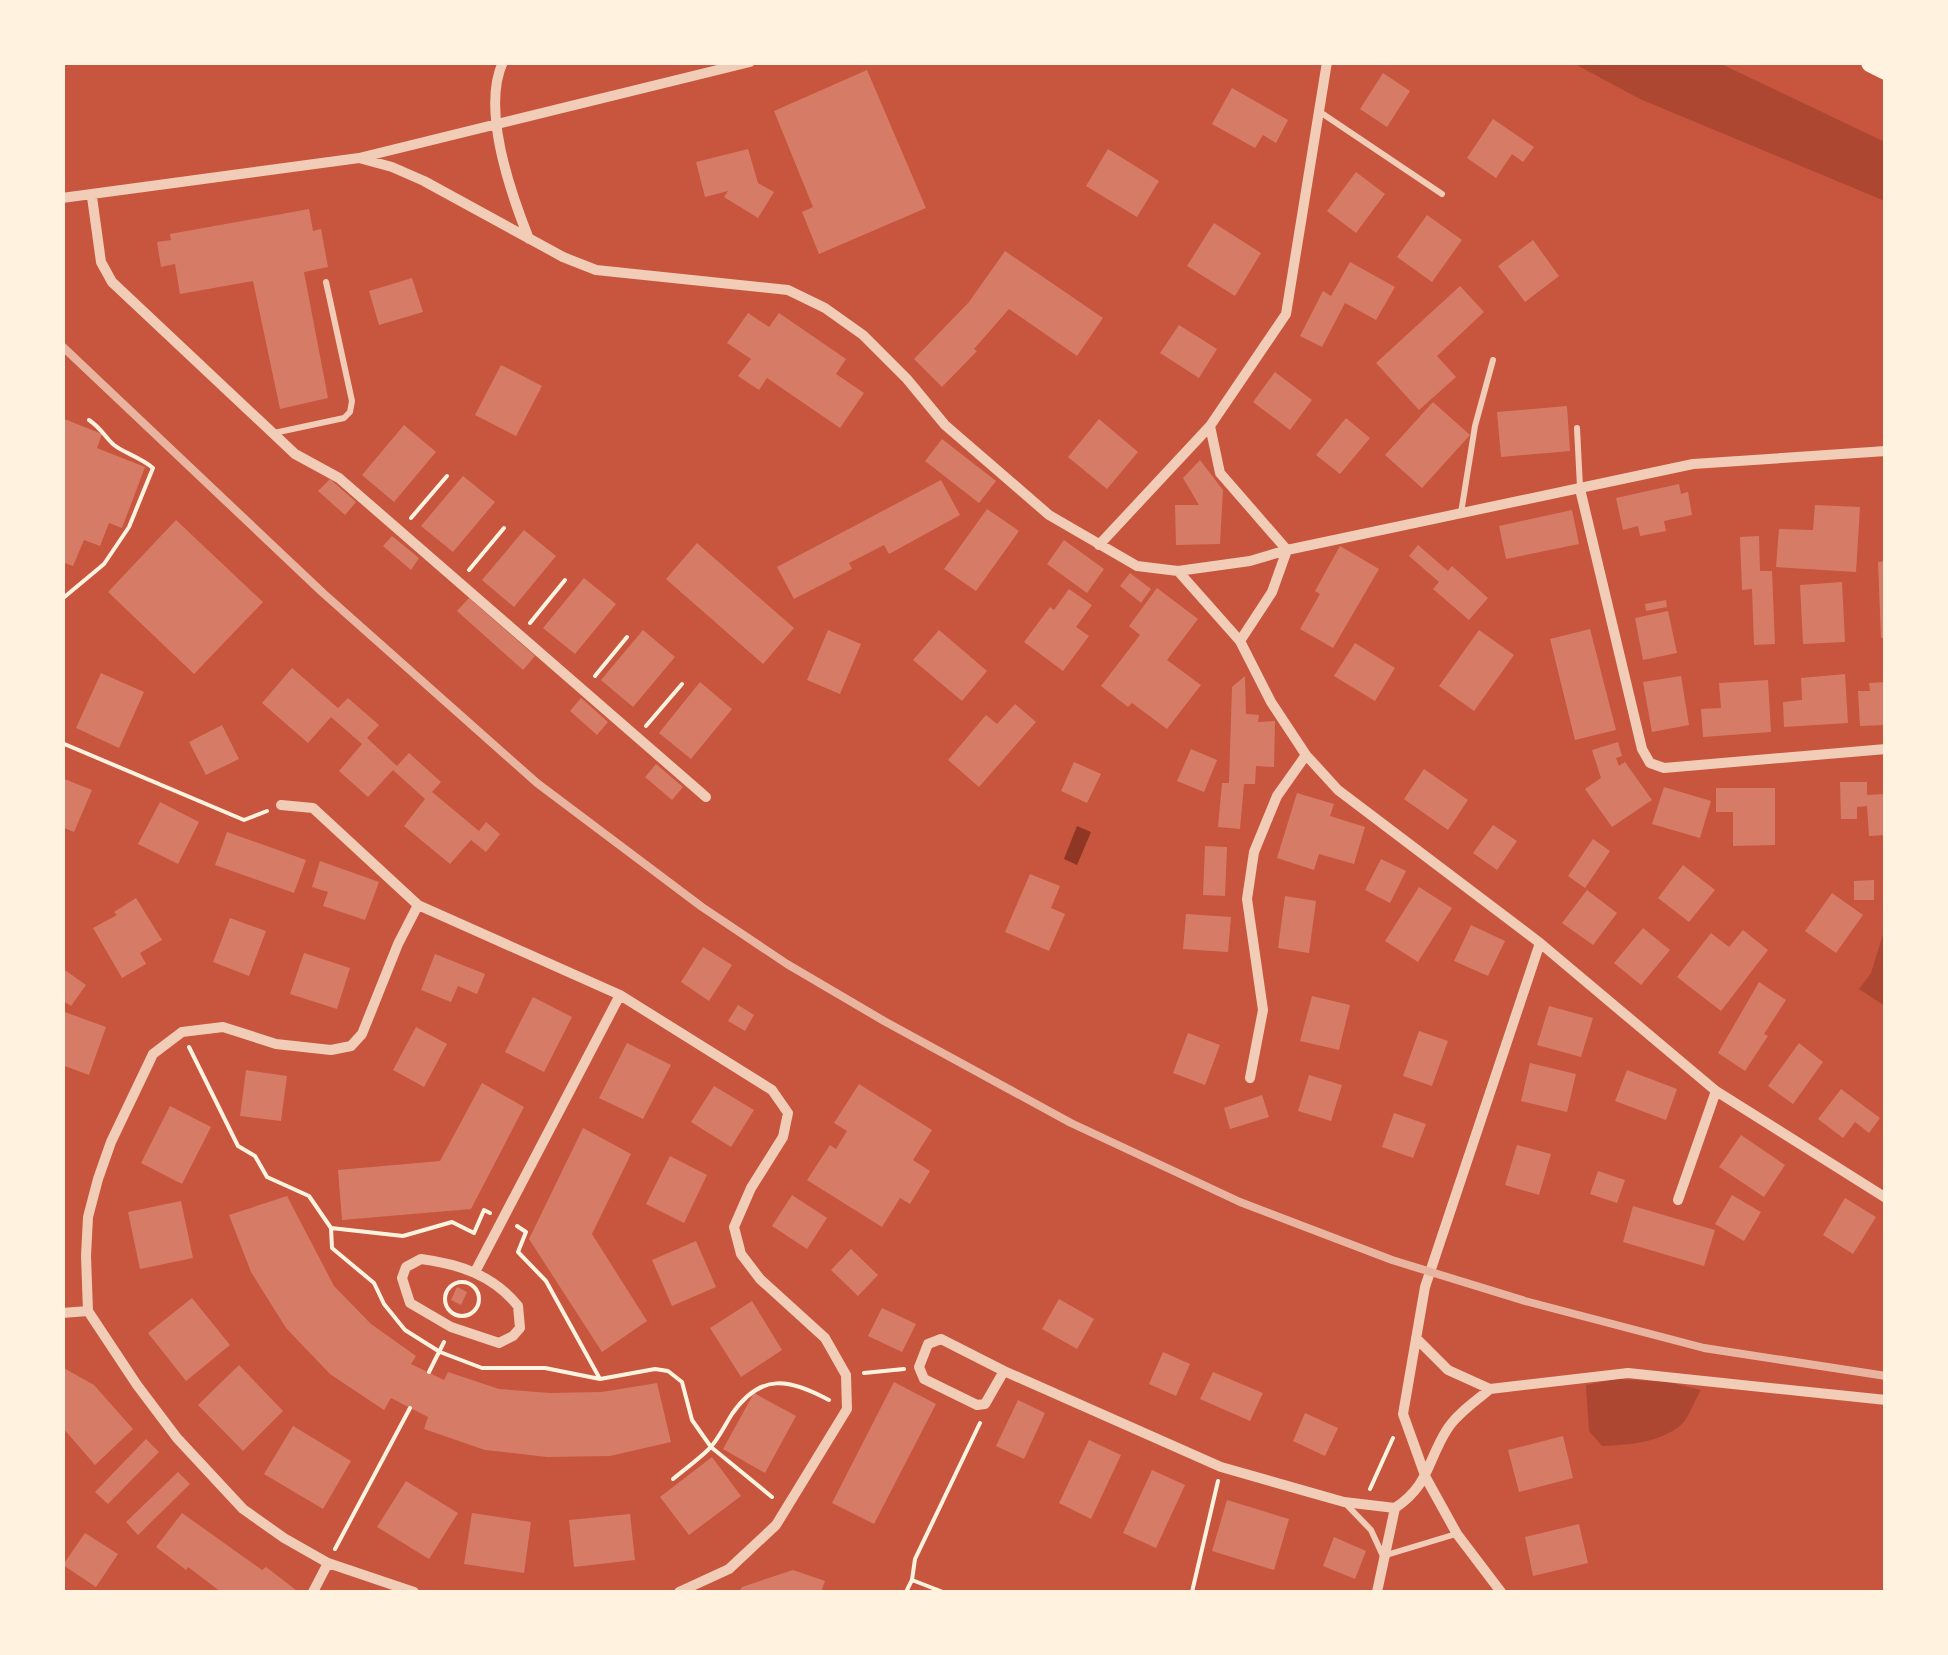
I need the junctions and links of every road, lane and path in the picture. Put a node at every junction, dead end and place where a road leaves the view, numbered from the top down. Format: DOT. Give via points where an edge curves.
graph roads {
  1 [pos="503,62"];
  2 [pos="750,62"];
  3 [pos="1328,62"];
  4 [pos="1872,62"];
  5 [pos="1886,69"];
  6 [pos="1320,112"];
  7 [pos="498,125"];
  8 [pos="359,158"];
  9 [pos="1442,194"];
  10 [pos="92,197"];
  11 [pos="62,198"];
  12 [pos="530,240"];
  13 [pos="326,282"];
  14 [pos="1493,360"];
  15 [pos="89,420"];
  16 [pos="1210,426"];
  17 [pos="1578,428"];
  18 [pos="273,434"];
  19 [pos="1886,451"];
  20 [pos="447,476"];
  21 [pos="1580,489"];
  22 [pos="1460,514"];
  23 [pos="504,528"];
  24 [pos="400,531"];
  25 [pos="1099,544"];
  26 [pos="1287,550"];
  27 [pos="1178,572"];
  28 [pos="564,580"];
  29 [pos="459,581"];
  30 [pos="62,599"];
  31 [pos="520,634"];
  32 [pos="627,637"];
  33 [pos="1240,640"];
  34 [pos="682,684"];
  35 [pos="584,690"];
  36 [pos="638,736"];
  37 [pos="62,743"];
  38 [pos="1886,750"];
  39 [pos="1306,755"];
  40 [pos="706,796"];
  41 [pos="280,805"];
  42 [pos="418,905"];
  43 [pos="1540,943"];
  44 [pos="620,995"];
  45 [pos="182,1032"];
  46 [pos="1250,1078"];
  47 [pos="1716,1091"];
  48 [pos="1886,1198"];
  49 [pos="1678,1200"];
  50 [pos="475,1272"];
  51 [pos="446,1301"];
  52 [pos="88,1311"];
  53 [pos="62,1313"];
  54 [pos="1416,1338"];
  55 [pos="440,1352"];
  56 [pos="919,1367"];
  57 [pos="1004,1371"];
  58 [pos="428,1372"];
  59 [pos="846,1374"];
  60 [pos="1490,1389"];
  61 [pos="993,1395"];
  62 [pos="1886,1400"];
  63 [pos="410,1408"];
  64 [pos="847,1409"];
  65 [pos="1403,1414"];
  66 [pos="711,1447"];
  67 [pos="1221,1467"];
  68 [pos="1426,1478"];
  69 [pos="673,1479"];
  70 [pos="758,1486"];
  71 [pos="1344,1502"];
  72 [pos="1364,1502"];
  73 [pos="1395,1508"];
  74 [pos="1457,1534"];
  75 [pos="1382,1556"];
  76 [pos="328,1563"];
  77 [pos="912,1580"];
  78 [pos="314,1592"];
  79 [pos="414,1592"];
  80 [pos="679,1592"];
  81 [pos="906,1592"];
  82 [pos="943,1592"];
  83 [pos="1192,1592"];
  84 [pos="1378,1592"];
  85 [pos="1501,1592"];
  1 -- 7 [label="street" via="496,87"];
  2 -- 7 [label="street"];
  3 -- 6 [label="street"];
  4 -- 5 [label="highway"];
  6 -- 9 [label="lane"];
  6 -- 16 [label="street" via="1286,314"];
  7 -- 8 [label="street"];
  7 -- 12 [label="street"];
  8 -- 10 [label="street"];
  8 -- 12 [label="street" via="424,180"];
  10 -- 11 [label="street"];
  10 -- 18 [label="street" via="101,262 112,282"];
  12 -- 25 [label="street" via="596,270 788,290 825,308 863,335 944,424 1049,516"];
  13 -- 18 [label="lane" via="350,412"];
  14 -- 22 [label="lane"];
  15 -- 30 [label="path" via="152,468 129,527 104,564"];
  16 -- 25 [label="street"];
  16 -- 26 [label="street" via="1220,474"];
  17 -- 21 [label="lane"];
  18 -- 24 [label="street" via="339,478"];
  19 -- 21 [label="street" via="1693,464"];
  20 -- 24 [label="path"];
  21 -- 22 [label="street"];
  21 -- 38 [label="street" via="1650,763 1664,768"];
  22 -- 26 [label="street"];
  23 -- 29 [label="path"];
  24 -- 29 [label="street"];
  25 -- 27 [label="street" via="1137,566"];
  26 -- 27 [label="street"];
  26 -- 33 [label="street" via="1272,592"];
  27 -- 33 [label="street"];
  28 -- 31 [label="path"];
  29 -- 31 [label="street"];
  31 -- 35 [label="street"];
  32 -- 35 [label="path"];
  33 -- 39 [label="street"];
  34 -- 36 [label="path"];
  35 -- 36 [label="street"];
  36 -- 40 [label="street"];
  37 -- 41 [label="path" via="244,820"];
  39 -- 43 [label="street" via="1338,790"];
  39 -- 46 [label="street" via="1277,796 1254,852 1247,899 1263,1010"];
  41 -- 42 [label="street" via="313,808"];
  42 -- 44 [label="street"];
  42 -- 45 [label="street" via="351,1046 276,1044 224,1027"];
  43 -- 47 [label="street"];
  43 -- 54 [label="street" via="1430,1272"];
  44 -- 50 [label="street"];
  44 -- 59 [label="street" via="772,1090 788,1113 783,1137 734,1227 741,1254 760,1279 825,1338"];
  45 -- 52 [label="street" via="153,1054 98,1179 88,1217"];
  45 -- 55 [label="path" via="238,1146 255,1156 268,1177 309,1196 331,1228 332,1248 374,1283 405,1330"];
  47 -- 48 [label="street"];
  47 -- 49 [label="street"];
  50 -- 50 [label="street" via="421,1259 406,1267 404,1291 423,1312 499,1343 520,1328 518,1306"];
  51 -- 51 [label="path" via="451,1286 463,1282 480,1300 466,1316 454,1314"];
  52 -- 53 [label="street"];
  52 -- 76 [label="street" via="177,1438 243,1508"];
  54 -- 60 [label="street" via="1448,1370"];
  54 -- 65 [label="street"];
  55 -- 58 [label="path"];
  55 -- 66 [label="path" via="482,1368 545,1368 600,1379 668,1371 682,1382 692,1420"];
  56 -- 57 [label="street" via="928,1344 940,1339"];
  56 -- 59 [label="path"];
  56 -- 61 [label="street" via="924,1379 977,1404"];
  57 -- 61 [label="street"];
  57 -- 67 [label="street"];
  59 -- 64 [label="street"];
  60 -- 62 [label="street" via="1628,1373"];
  60 -- 68 [label="street" via="1450,1424"];
  61 -- 77 [label="path" via="915,1560"];
  63 -- 76 [label="path"];
  64 -- 66 [label="path" via="783,1382 758,1386"];
  64 -- 80 [label="street" via="776,1525 729,1569"];
  65 -- 68 [label="street"];
  65 -- 72 [label="path"];
  66 -- 69 [label="path"];
  66 -- 70 [label="path"];
  67 -- 71 [label="street"];
  67 -- 83 [label="path"];
  68 -- 73 [label="street"];
  68 -- 74 [label="street"];
  71 -- 72 [label="street"];
  71 -- 75 [label="lane" via="1371,1530"];
  72 -- 73 [label="street"];
  73 -- 75 [label="street"];
  74 -- 75 [label="lane"];
  74 -- 85 [label="street"];
  75 -- 84 [label="street"];
  76 -- 78 [label="street"];
  76 -- 79 [label="street"];
  77 -- 81 [label="path"];
  77 -- 82 [label="path"];
}
